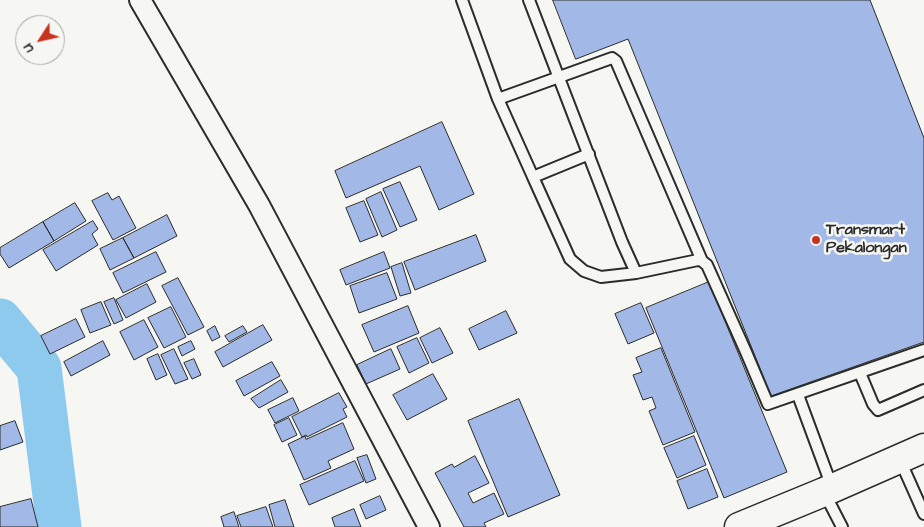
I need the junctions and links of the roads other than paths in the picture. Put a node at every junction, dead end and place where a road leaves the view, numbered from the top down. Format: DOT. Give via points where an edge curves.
graph roads {
  1 [pos="140,0"];
  2 [pos="462,0"];
  3 [pos="529,0"];
  4 [pos="559,76"];
  5 [pos="498,99"];
  6 [pos="589,154"];
  7 [pos="533,177"];
  8 [pos="702,261"];
  9 [pos="636,273"];
  10 [pos="924,350"];
  11 [pos="860,373"];
  12 [pos="924,390"];
  13 [pos="798,395"];
  14 [pos="924,448"];
  15 [pos="900,459"];
  16 [pos="828,490"];
  17 [pos="924,514"];
  18 [pos="771,521"];
  19 [pos="429,527"];
  20 [pos="739,527"];
  21 [pos="842,527"];
  1 -- 19 [label="street" via="259,205"];
  2 -- 5 [label="lane"];
  3 -- 4 [label="lane"];
  4 -- 5 [label="lane"];
  4 -- 6 [label="lane"];
  4 -- 8 [label="lane" via="612,58 616,61"];
  5 -- 7 [label="lane"];
  6 -- 7 [label="lane"];
  6 -- 9 [label="lane"];
  7 -- 9 [label="lane" via="570,259 584,271 601,277"];
  8 -- 9 [label="lane"];
  8 -- 13 [label="lane" via="707,265 768,404"];
  10 -- 11 [label="lane"];
  11 -- 12 [label="lane" via="878,410"];
  11 -- 13 [label="lane"];
  13 -- 16 [label="lane"];
  14 -- 15 [label="main road"];
  15 -- 16 [label="main road"];
  15 -- 17 [label="lane"];
  16 -- 18 [label="main road"];
  16 -- 21 [label="lane"];
  18 -- 20 [label="main road"];
}
